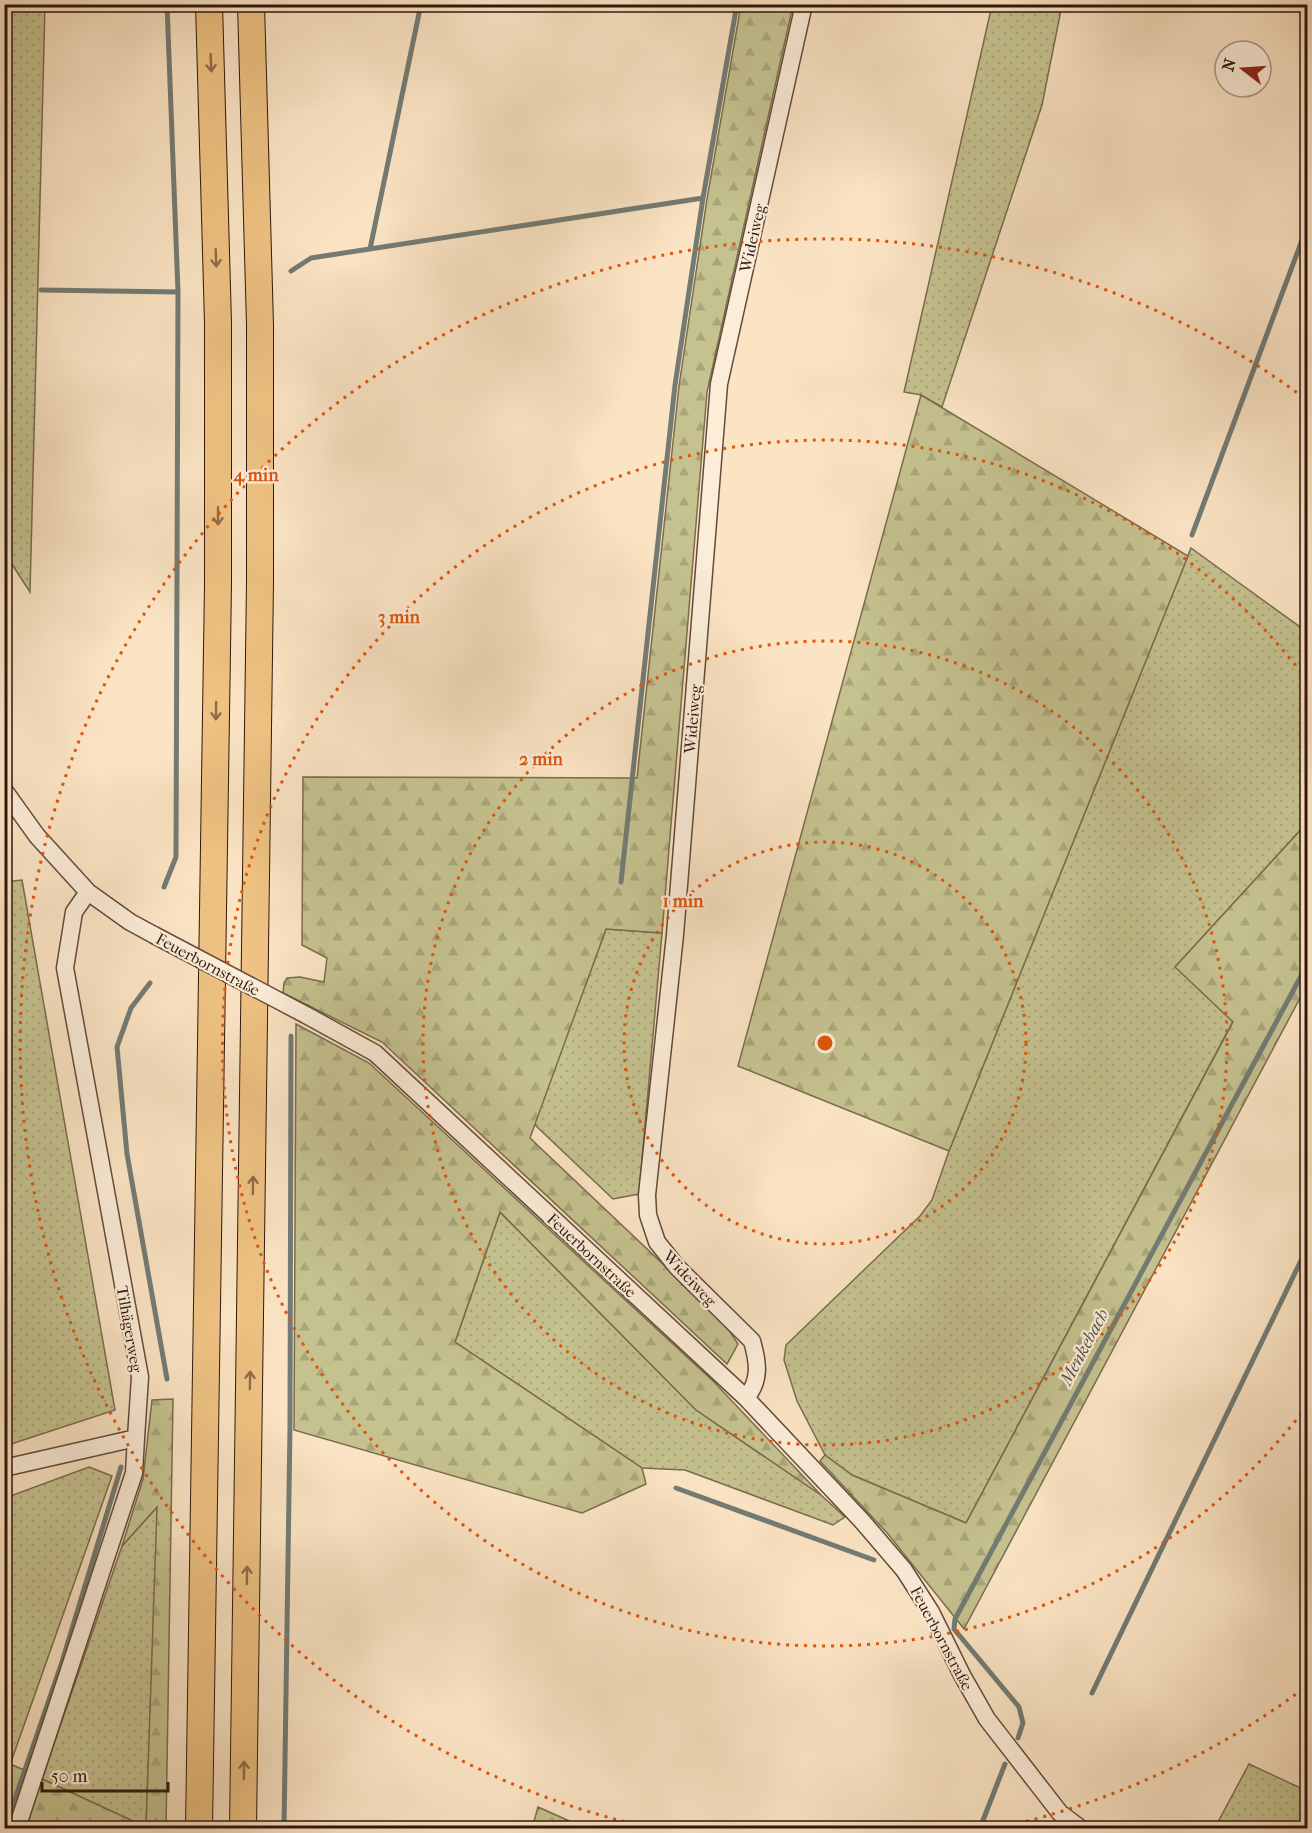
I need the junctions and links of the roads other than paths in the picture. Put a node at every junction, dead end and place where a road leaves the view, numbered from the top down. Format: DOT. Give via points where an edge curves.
graph roads {
  1 [pos="209,4"];
  2 [pos="251,4"];
  3 [pos="804,4"];
  4 [pos="4,790"];
  5 [pos="88,892"];
  6 [pos="746,1398"];
  7 [pos="136,1438"];
  8 [pos="4,1468"];
  9 [pos="17,1828"];
  10 [pos="199,1828"];
  11 [pos="243,1828"];
  12 [pos="1080,1828"];
  1 -- 10 [label="highway, one-way" via="218,323 218,584"];
  11 -- 2 [label="highway, one-way" via="260,570 260,325"];
  3 -- 6 [label="street, Wideiweg" via="719,384 675,935 647,1195 648,1215 657,1242 752,1341 757,1378"];
  4 -- 5 [label="street, Feuerbornstraße" via="37,836"];
  5 -- 6 [label="street, Feuerbornstraße, bridge" via="130,922 375,1053"];
  5 -- 7 [label="street, Tilhägerweg" via="74,912 65,968 140,1377"];
  6 -- 12 [label="street, Feuerbornstraße" via="904,1570 931,1612 987,1719 1060,1813"];
  7 -- 8 [label="street"];
  7 -- 9 [label="street, Tilhägerweg" via="134,1473"];
}
